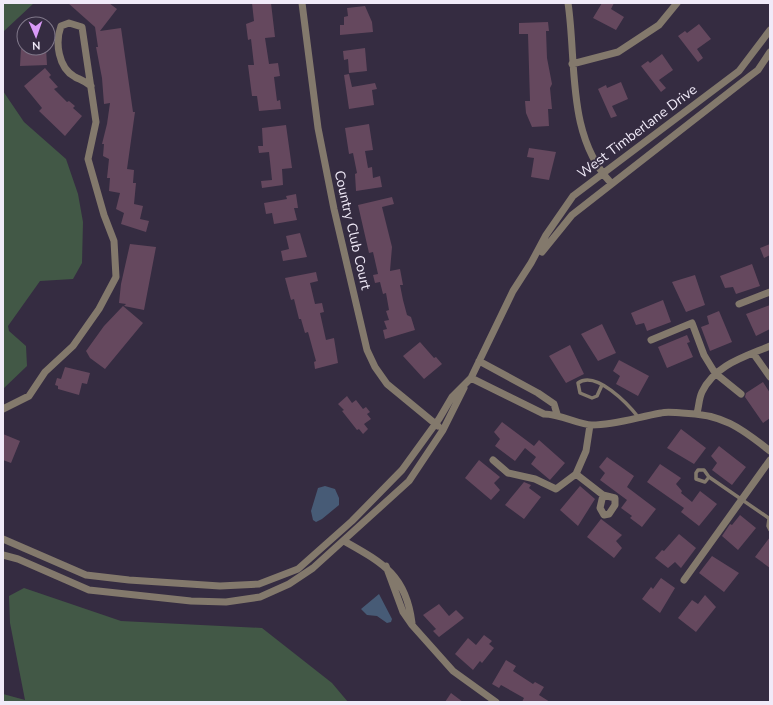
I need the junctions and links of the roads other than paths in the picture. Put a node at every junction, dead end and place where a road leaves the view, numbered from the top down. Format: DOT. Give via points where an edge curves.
graph roads {
  1 [pos="302,3"];
  2 [pos="568,3"];
  3 [pos="676,3"];
  4 [pos="770,30"];
  5 [pos="770,52"];
  6 [pos="572,64"];
  7 [pos="91,86"];
  8 [pos="602,174"];
  9 [pos="611,183"];
  10 [pos="531,263"];
  11 [pos="770,292"];
  12 [pos="739,304"];
  13 [pos="651,340"];
  14 [pos="770,346"];
  15 [pos="753,353"];
  16 [pos="479,361"];
  17 [pos="715,374"];
  18 [pos="770,377"];
  19 [pos="469,380"];
  20 [pos="602,385"];
  21 [pos="741,394"];
  22 [pos="3,409"];
  23 [pos="697,413"];
  24 [pos="557,414"];
  25 [pos="638,418"];
  26 [pos="435,424"];
  27 [pos="590,425"];
  28 [pos="443,430"];
  29 [pos="770,451"];
  30 [pos="493,460"];
  31 [pos="770,460"];
  32 [pos="576,474"];
  33 [pos="709,478"];
  34 [pos="603,495"];
  35 [pos="742,498"];
  36 [pos="769,519"];
  37 [pos="770,530"];
  38 [pos="3,539"];
  39 [pos="344,541"];
  40 [pos="3,555"];
  41 [pos="684,580"];
  42 [pos="496,702"];
  1 -- 26 [label="street, Country Club Court" via="319,135 367,350 387,384"];
  2 -- 6 [label="street"];
  3 -- 6 [label="street" via="659,25 618,52"];
  4 -- 8 [label="street, West Timberlane Drive" via="739,71"];
  5 -- 9 [label="street, West Timberlane Drive" via="758,70"];
  6 -- 8 [label="street" via="583,136"];
  7 -- 7 [label="street" via="82,27 69,23 61,26 57,36 64,69"];
  7 -- 22 [label="street" via="96,122 88,159 114,241 116,277 99,309 73,346 45,372 29,396"];
  8 -- 9 [label="street"];
  8 -- 10 [label="street, West Timberlane Drive" via="573,196 546,235"];
  9 -- 10 [label="street, West Timberlane Drive" via="572,215 538,259"];
  10 -- 16 [label="street, West Timberlane Drive"];
  11 -- 12 [label="street"];
  13 -- 17 [label="street" via="692,323 704,355"];
  14 -- 15 [label="street"];
  15 -- 17 [label="street" via="729,363"];
  15 -- 18 [label="street"];
  16 -- 19 [label="street, West Timberlane Drive"];
  16 -- 24 [label="street" via="538,393 554,404"];
  17 -- 21 [label="street"];
  17 -- 23 [label="street" via="702,392"];
  19 -- 24 [label="street" via="544,414"];
  19 -- 26 [label="street, West Timberlane Drive" via="452,397"];
  19 -- 28 [label="street, West Timberlane Drive"];
  20 -- 20 [label="lane" via="589,379 582,380 577,388 580,393 592,398 597,396"];
  20 -- 25 [label="lane" via="623,399"];
  23 -- 25 [label="street" via="663,412"];
  23 -- 29 [label="street" via="718,418 741,428"];
  24 -- 27 [label="street"];
  25 -- 27 [label="street"];
  26 -- 28 [label="street, Country Club Court"];
  26 -- 38 [label="street, West Timberlane Drive" via="402,470 352,521 298,569 259,584 220,586 86,575"];
  27 -- 32 [label="street" via="586,451"];
  28 -- 39 [label="street, West Timberlane Drive" via="408,482"];
  30 -- 32 [label="street" via="508,473 535,479 556,489"];
  31 -- 35 [label="street"];
  32 -- 34 [label="street"];
  33 -- 35 [label="lane"];
  35 -- 36 [label="lane"];
  35 -- 41 [label="street"];
  36 -- 37 [label="lane"];
  39 -- 40 [label="street, West Timberlane Drive" via="313,568 289,584 260,597 226,602 191,601 89,590"];
  39 -- 42 [label="street" via="386,566 403,612 412,625 453,671"];
}
